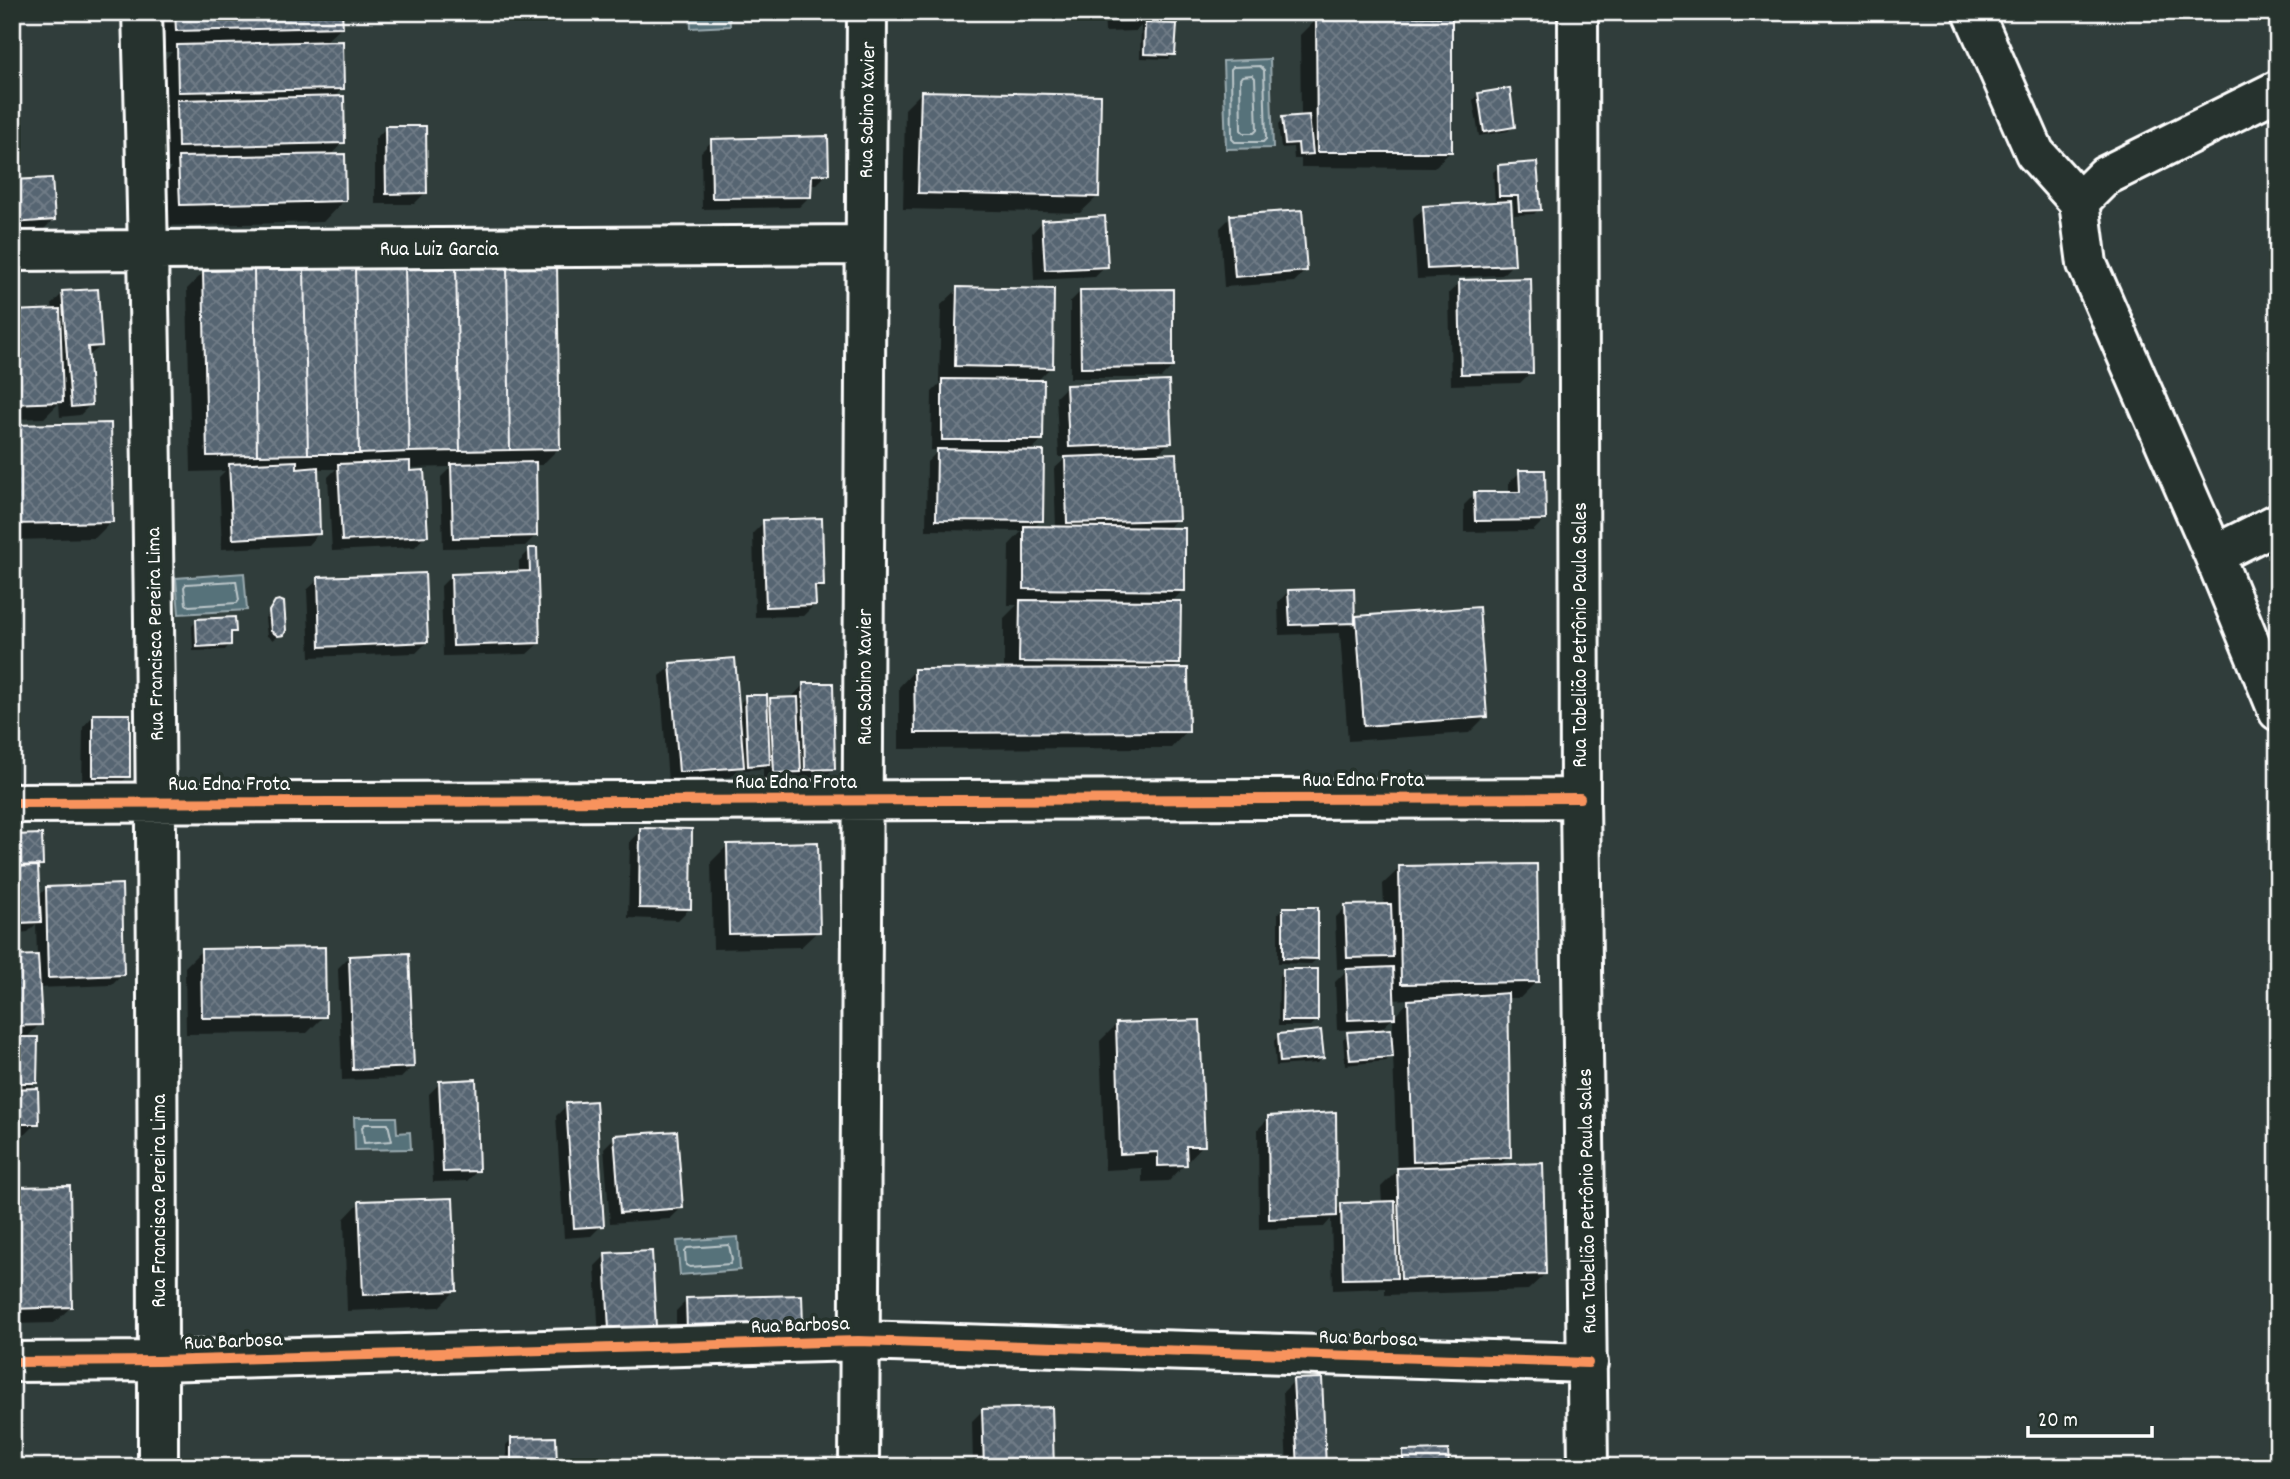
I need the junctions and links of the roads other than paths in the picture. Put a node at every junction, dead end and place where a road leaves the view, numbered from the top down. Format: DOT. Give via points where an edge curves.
graph roads {
  1 [pos="142,12"];
  2 [pos="867,12"];
  3 [pos="1578,12"];
  4 [pos="1973,12"];
  5 [pos="2278,90"];
  6 [pos="2079,202"];
  7 [pos="865,245"];
  8 [pos="12,251"];
  9 [pos="149,251"];
  10 [pos="2278,523"];
  11 [pos="2214,555"];
  12 [pos="2278,711"];
  13 [pos="1580,798"];
  14 [pos="864,800"];
  15 [pos="157,802"];
  16 [pos="12,803"];
  17 [pos="858,1341"];
  18 [pos="158,1362"];
  19 [pos="12,1363"];
  20 [pos="1588,1363"];
  21 [pos="158,1467"];
  22 [pos="859,1467"];
  23 [pos="1588,1467"];
  1 -- 9 [label="street, Rua Francisca Pereira Lima"];
  2 -- 7 [label="street, Rua Sabino Xavier"];
  3 -- 13 [label="street, Rua Tabelião Petrônio Paula Sales"];
  4 -- 6 [label="street" via="2035,153"];
  5 -- 6 [label="street" via="2105,176"];
  6 -- 11 [label="street" via="2087,264"];
  7 -- 9 [label="street, Rua Luiz Garcia"];
  7 -- 14 [label="street, Rua Sabino Xavier"];
  8 -- 9 [label="street, Rua Luiz Garcia"];
  9 -- 15 [label="street, Rua Francisca Pereira Lima"];
  10 -- 11 [label="street"];
  11 -- 12 [label="street"];
  13 -- 14 [label="street, Rua Edna Frota"];
  13 -- 20 [label="street, Rua Tabelião Petrônio Paula Sales"];
  14 -- 15 [label="street, Rua Edna Frota"];
  14 -- 17 [label="street, Rua Sabino Xavier"];
  15 -- 16 [label="street, Rua Edna Frota"];
  15 -- 18 [label="street, Rua Francisca Pereira Lima"];
  17 -- 18 [label="street, Rua Barbosa"];
  17 -- 20 [label="street, Rua Barbosa"];
  17 -- 22 [label="street, Rua Sabino Xavier"];
  18 -- 19 [label="street, Rua Barbosa"];
  18 -- 21 [label="street, Rua Francisca Pereira Lima"];
  20 -- 23 [label="street, Rua Tabelião Petrônio Paula Sales"];
}
